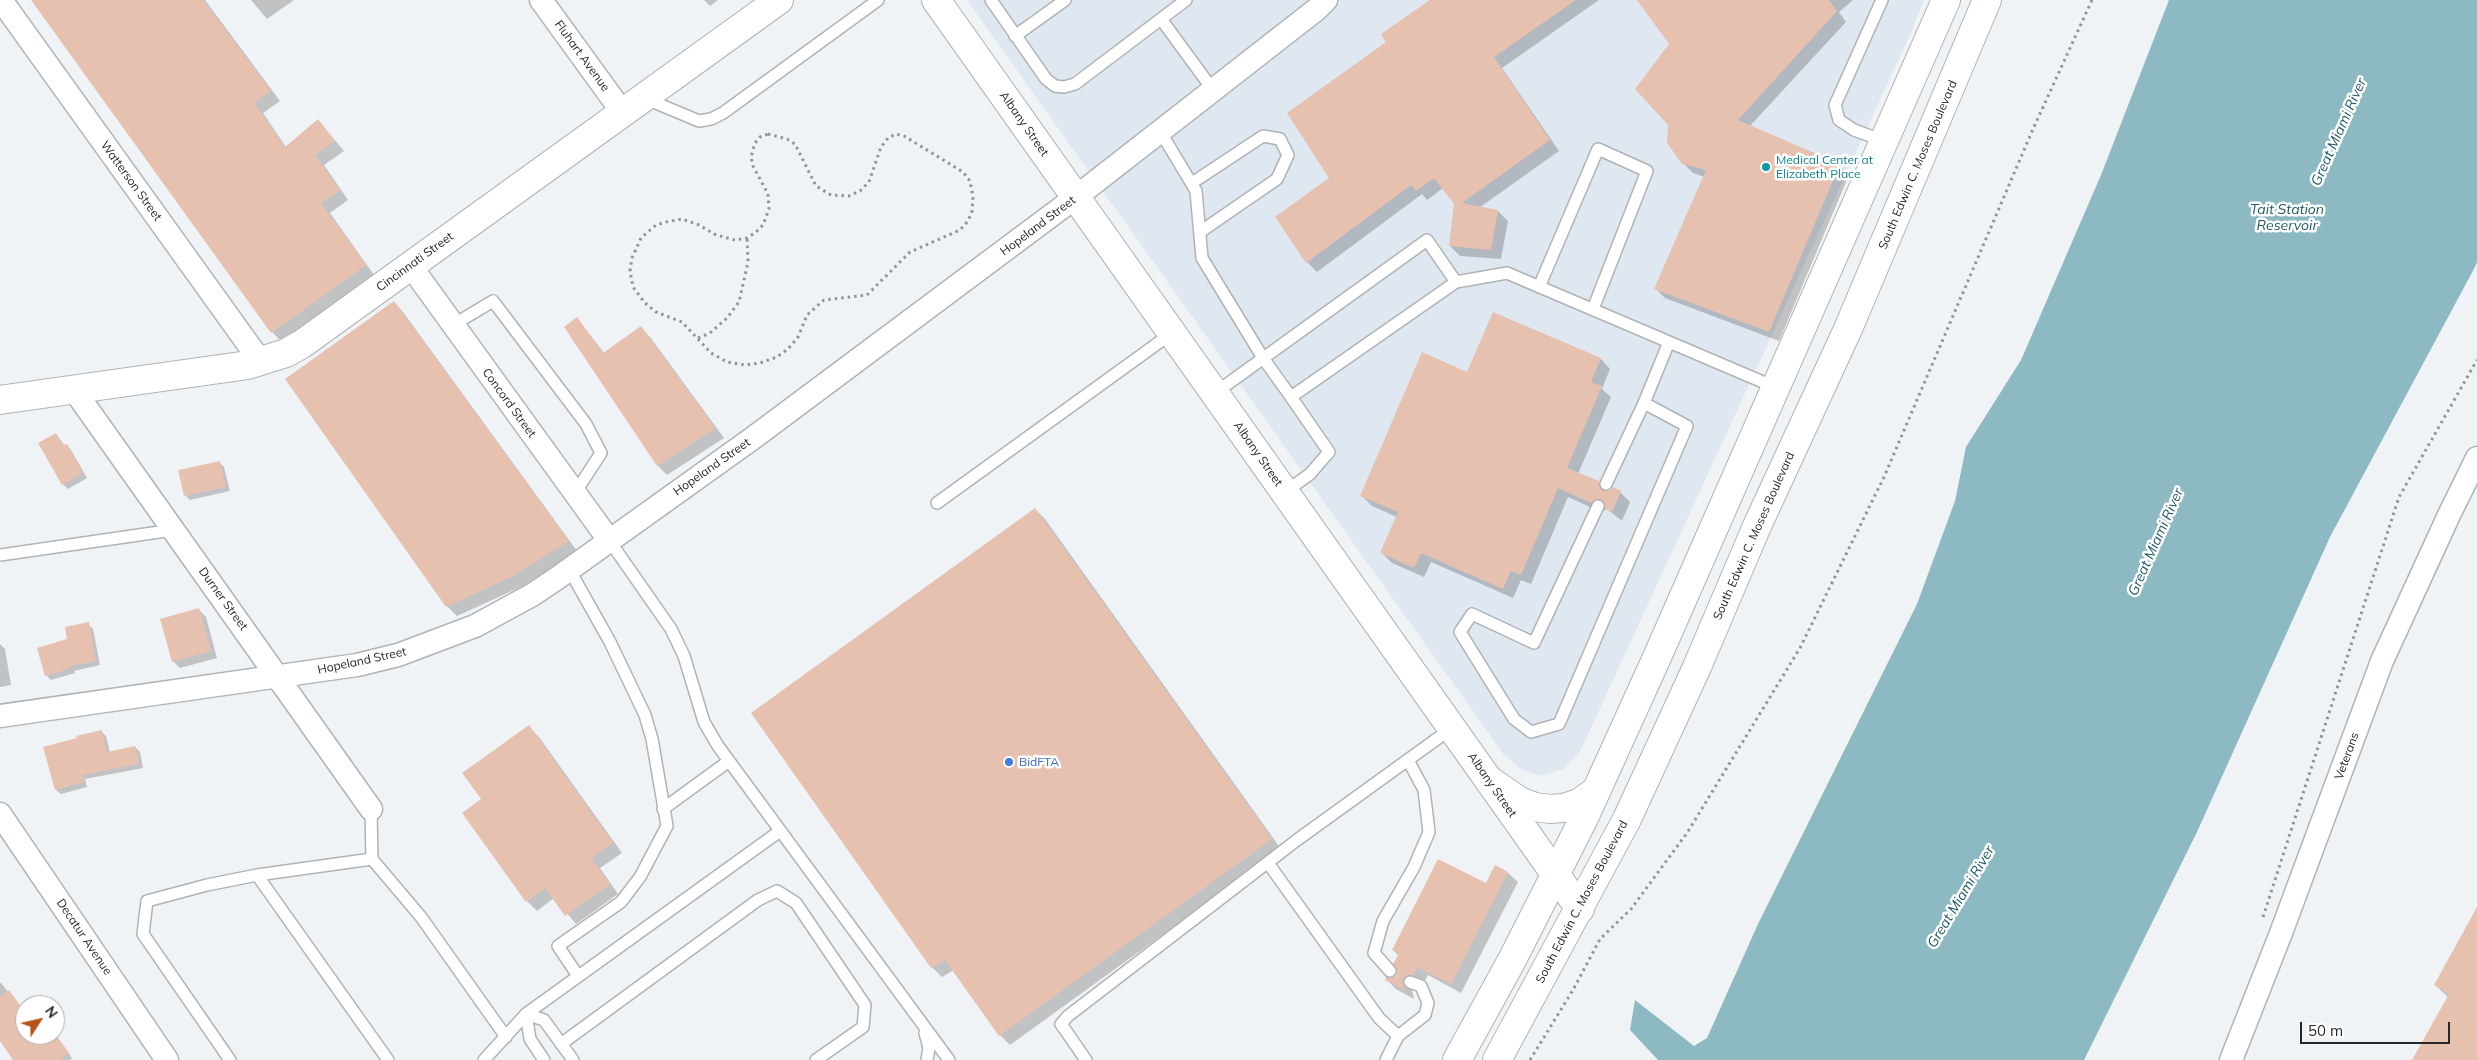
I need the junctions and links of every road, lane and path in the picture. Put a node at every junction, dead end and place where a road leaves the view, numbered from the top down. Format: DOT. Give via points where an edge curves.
graph roads {
  1 [pos="1,0"];
  2 [pos="541,0"];
  3 [pos="779,0"];
  4 [pos="878,0"];
  5 [pos="936,0"];
  6 [pos="991,0"];
  7 [pos="1065,0"];
  8 [pos="1186,0"];
  9 [pos="1326,0"];
  10 [pos="1882,0"];
  11 [pos="2092,0"];
  12 [pos="1941,2"];
  13 [pos="1984,10"];
  14 [pos="1160,19"];
  15 [pos="1015,36"];
  16 [pos="1213,90"];
  17 [pos="634,105"];
  18 [pos="1160,131"];
  19 [pos="1886,141"];
  20 [pos="1922,158"];
  21 [pos="1192,183"];
  22 [pos="1076,197"];
  23 [pos="1200,232"];
  24 [pos="747,238"];
  25 [pos="410,265"];
  26 [pos="1456,282"];
  27 [pos="1538,287"];
  28 [pos="1593,309"];
  29 [pos="453,325"];
  30 [pos="1172,333"];
  31 [pos="698,338"];
  32 [pos="1669,342"];
  33 [pos="1263,358"];
  34 [pos="2477,360"];
  35 [pos="261,362"];
  36 [pos="1777,388"];
  37 [pos="74,390"];
  38 [pos="1214,393"];
  39 [pos="1290,397"];
  40 [pos="0,400"];
  41 [pos="1644,403"];
  42 [pos="1813,406"];
  43 [pos="2477,458"];
  44 [pos="1606,484"];
  45 [pos="1285,492"];
  46 [pos="575,493"];
  47 [pos="937,503"];
  48 [pos="1598,506"];
  49 [pos="173,530"];
  50 [pos="609,540"];
  51 [pos="0,555"];
  52 [pos="569,569"];
  53 [pos="279,677"];
  54 [pos="0,716"];
  55 [pos="1452,728"];
  56 [pos="1408,760"];
  57 [pos="729,761"];
  58 [pos="1489,780"];
  59 [pos="1596,791"];
  60 [pos="371,809"];
  61 [pos="664,809"];
  62 [pos="0,814"];
  63 [pos="780,831"];
  64 [pos="372,859"];
  65 [pos="1268,863"];
  66 [pos="1555,874"];
  67 [pos="257,875"];
  68 [pos="1580,909"];
  69 [pos="2263,921"];
  70 [pos="1390,970"];
  71 [pos="578,976"];
  72 [pos="1410,982"];
  73 [pos="526,1014"];
  74 [pos="923,1026"];
  75 [pos="1398,1036"];
  76 [pos="506,1037"];
  77 [pos="561,1044"];
  78 [pos="167,1060"];
  79 [pos="230,1060"];
  80 [pos="388,1060"];
  81 [pos="484,1060"];
  82 [pos="544,1060"];
  83 [pos="573,1060"];
  84 [pos="816,1060"];
  85 [pos="926,1060"];
  86 [pos="949,1060"];
  87 [pos="1086,1060"];
  88 [pos="1386,1060"];
  89 [pos="1457,1060"];
  90 [pos="1497,1060"];
  91 [pos="1530,1060"];
  92 [pos="2231,1060"];
  1 -- 35 [label="street, Watterson Street"];
  2 -- 17 [label="street, Fluhart Avenue"];
  3 -- 17 [label="main road, Cincinnati Street"];
  4 -- 17 [label="lane" via="724,113 699,121"];
  5 -- 22 [label="main road, Albany Street"];
  6 -- 15 [label="lane"];
  7 -- 15 [label="lane"];
  8 -- 14 [label="lane"];
  9 -- 16 [label="street, Hopeland Street"];
  10 -- 19 [label="lane" via="1835,105 1839,120 1854,130"];
  11 -- 91 [label="path" via="2033,129 1884,477 1800,648 1687,833 1631,910 1600,939"];
  12 -- 13 [label="main road"];
  12 -- 19 [label="main road"];
  13 -- 20 [label="main road, South Edwin C. Moses Boulevard"];
  14 -- 15 [label="lane" via="1075,84 1064,88 1046,79"];
  14 -- 16 [label="lane"];
  16 -- 18 [label="street, Hopeland Street"];
  17 -- 25 [label="main road, Cincinnati Street"];
  18 -- 21 [label="lane"];
  18 -- 22 [label="street, Hopeland Street"];
  19 -- 20 [label="main road"];
  19 -- 36 [label="main road"];
  20 -- 42 [label="main road, South Edwin C. Moses Boulevard"];
  21 -- 23 [label="lane" via="1196,191"];
  21 -- 23 [label="lane" via="1263,136 1280,140 1288,155 1276,179"];
  22 -- 30 [label="main road, Albany Street"];
  22 -- 50 [label="street, Hopeland Street" via="753,438"];
  23 -- 33 [label="lane" via="1202,258"];
  24 -- 31 [label="path" via="748,262 739,302 710,333"];
  24 -- 31 [label="path" via="735,240 716,235 698,224 682,220 656,225 641,238 632,258 633,288 651,308 682,322"];
  24 -- 31 [label="path" via="763,225 769,208 768,194 751,157 760,137 768,134 795,144 816,186 831,195 848,196 860,191 869,182 880,147 896,134 951,164 970,181 974,197 968,221 960,230 910,252 867,295 824,300 807,315 798,336 777,357 745,365 727,362 711,353"];
  25 -- 29 [label="street, Concord Street"];
  25 -- 35 [label="main road, Cincinnati Street" via="302,344"];
  26 -- 27 [label="lane" via="1507,273"];
  26 -- 33 [label="lane" via="1427,240"];
  26 -- 39 [label="lane"];
  27 -- 28 [label="lane"];
  27 -- 28 [label="lane" via="1598,149 1646,171"];
  28 -- 32 [label="lane"];
  29 -- 46 [label="street, Concord Street"];
  29 -- 46 [label="lane" via="494,302 586,424 601,453"];
  30 -- 38 [label="main road, Albany Street"];
  30 -- 47 [label="lane"];
  32 -- 36 [label="lane"];
  32 -- 41 [label="lane"];
  33 -- 38 [label="lane"];
  33 -- 39 [label="lane"];
  34 -- 69 [label="path" via="2399,497"];
  35 -- 37 [label="main road, Cincinnati Street"];
  36 -- 42 [label="main road"];
  36 -- 59 [label="main road"];
  37 -- 40 [label="main road, Cincinnati Street"];
  37 -- 49 [label="street, Durner Street"];
  38 -- 45 [label="main road, Albany Street"];
  39 -- 45 [label="lane" via="1329,452 1310,474"];
  41 -- 44 [label="lane"];
  41 -- 48 [label="lane" via="1687,426 1559,724 1531,732 1514,719 1460,632 1472,614 1534,643"];
  42 -- 68 [label="main road, South Edwin C. Moses Boulevard" via="1628,819"];
  43 -- 92 [label="street, Veterans" via="2448,514 2386,654"];
  45 -- 55 [label="main road, Albany Street"];
  46 -- 50 [label="street, Concord Street"];
  49 -- 51 [label="lane"];
  49 -- 53 [label="street, Durner Street"];
  50 -- 52 [label="street, Hopeland Street"];
  50 -- 57 [label="lane" via="671,629 684,656 704,722"];
  52 -- 53 [label="street, Hopeland Street" via="532,595 452,636 398,655 356,665"];
  52 -- 61 [label="lane" via="610,642 645,715"];
  53 -- 54 [label="street, Hopeland Street"];
  53 -- 60 [label="street, Durner Street"];
  55 -- 56 [label="lane"];
  55 -- 58 [label="main road, Albany Street"];
  56 -- 65 [label="lane"];
  56 -- 70 [label="lane" via="1424,790 1429,832 1383,922 1374,953"];
  57 -- 61 [label="lane"];
  57 -- 63 [label="lane"];
  58 -- 59 [label="main road" via="1521,802 1550,809 1579,803"];
  58 -- 66 [label="main road, Albany Street"];
  59 -- 66 [label="main road"];
  60 -- 64 [label="lane"];
  61 -- 71 [label="lane" via="667,826 640,877 621,902 558,946"];
  62 -- 78 [label="street, Decatur Avenue"];
  63 -- 71 [label="lane"];
  63 -- 74 [label="lane"];
  64 -- 67 [label="lane"];
  64 -- 76 [label="lane" via="421,918"];
  65 -- 75 [label="lane" via="1379,1018"];
  65 -- 87 [label="lane" via="1061,1024"];
  66 -- 68 [label="main road, Albany Street"];
  66 -- 89 [label="main road"];
  67 -- 79 [label="lane" via="146,901 143,934"];
  67 -- 80 [label="lane"];
  68 -- 90 [label="main road, South Edwin C. Moses Boulevard"];
  71 -- 73 [label="lane"];
  72 -- 75 [label="lane" via="1421,986 1428,1003 1425,1015"];
  73 -- 76 [label="lane"];
  73 -- 77 [label="lane" via="544,1020"];
  73 -- 82 [label="lane" via="530,1039"];
  74 -- 85 [label="lane" via="929,1048"];
  74 -- 86 [label="lane"];
  75 -- 88 [label="lane"];
  76 -- 81 [label="lane"];
  77 -- 83 [label="lane"];
  77 -- 84 [label="lane" via="758,900 776,891 796,904 865,1005 863,1027"];
}
